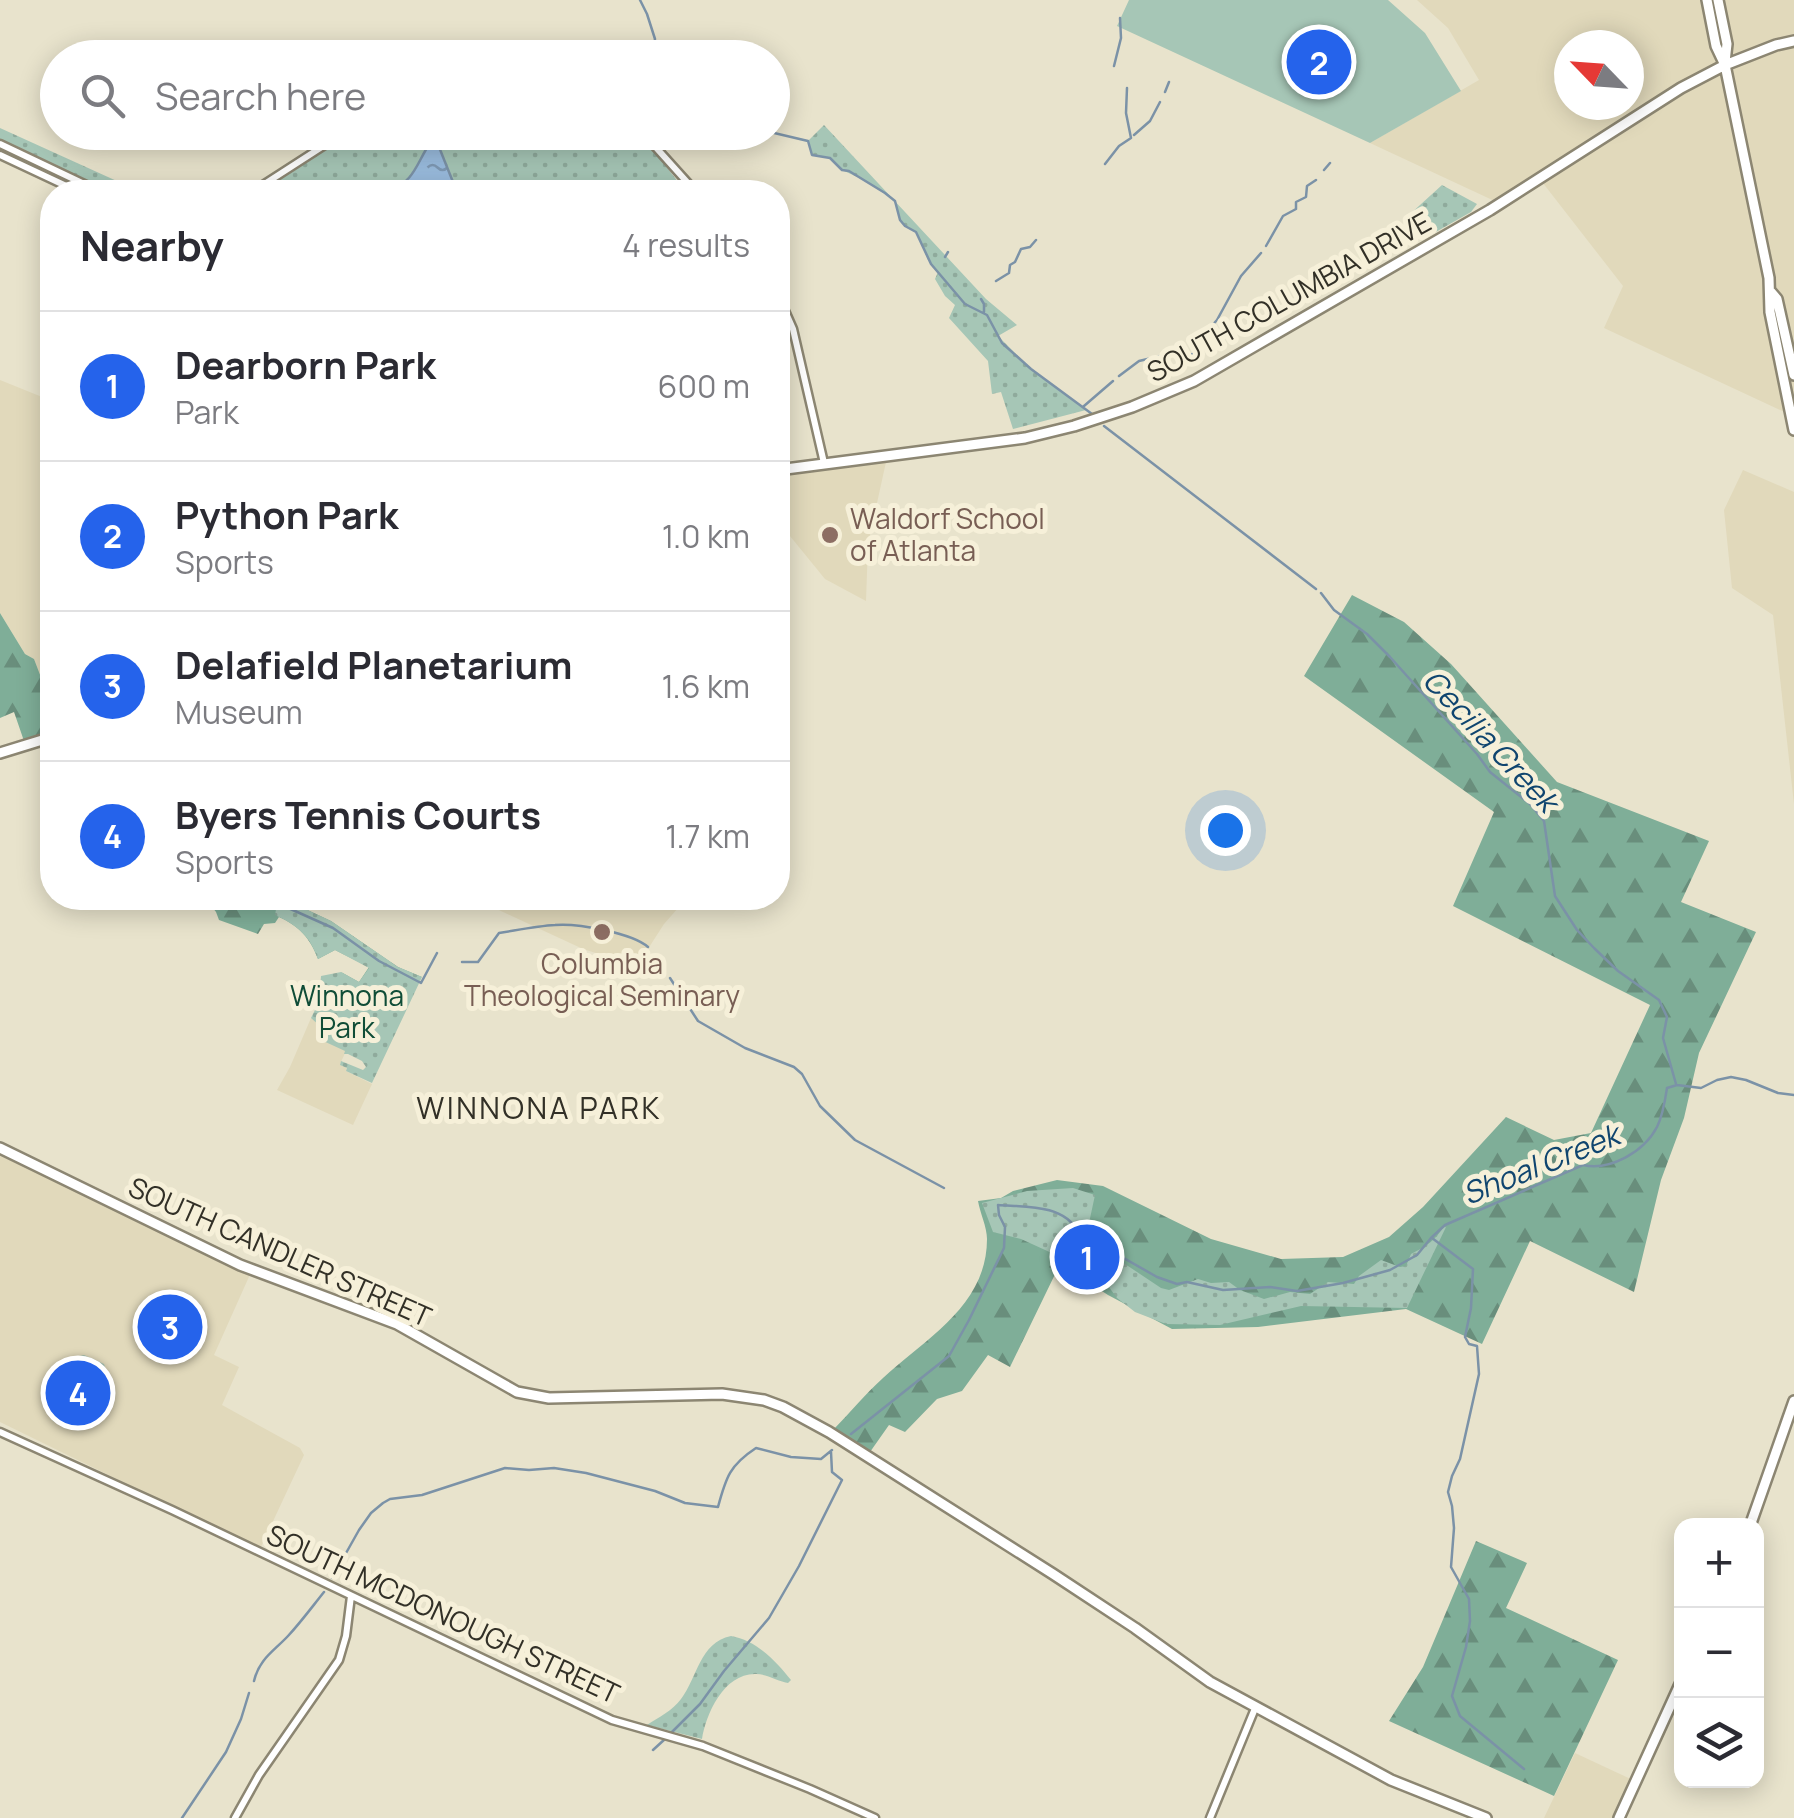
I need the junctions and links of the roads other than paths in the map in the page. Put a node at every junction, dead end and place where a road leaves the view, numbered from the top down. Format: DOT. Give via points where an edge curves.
graph roads {
  1 [pos="1707,0"];
  2 [pos="1718,0"];
  3 [pos="1794,42"];
  4 [pos="1725,65"];
  5 [pos="0,144"];
  6 [pos="317,150"];
  7 [pos="658,150"];
  8 [pos="0,155"];
  9 [pos="53,180"];
  10 [pos="76,180"];
  11 [pos="271,180"];
  12 [pos="685,180"];
  13 [pos="1771,292"];
  14 [pos="790,322"];
  15 [pos="1794,375"];
  16 [pos="1794,430"];
  17 [pos="824,463"];
  18 [pos="790,468"];
  19 [pos="40,740"];
  20 [pos="0,753"];
  21 [pos="0,1148"];
  22 [pos="1794,1401"];
  23 [pos="0,1432"];
  24 [pos="1753,1518"];
  25 [pos="350,1596"];
  26 [pos="1674,1698"];
  27 [pos="1256,1706"];
  28 [pos="235,1818"];
  29 [pos="875,1818"];
  30 [pos="1210,1818"];
  31 [pos="1486,1818"];
  32 [pos="1619,1818"];
  1 -- 4 [label="main road"];
  2 -- 4 [label="main road"];
  3 -- 4 [label="main road, SOUTH COLUMBIA DRIVE"];
  4 -- 13 [label="main road"];
  4 -- 17 [label="main road, SOUTH COLUMBIA DRIVE" via="1344,296 1144,403 1025,438"];
  5 -- 10 [label="street"];
  6 -- 11 [label="street"];
  7 -- 12 [label="street"];
  8 -- 9 [label="street"];
  13 -- 15 [label="main road"];
  13 -- 16 [label="main road"];
  14 -- 17 [label="street"];
  17 -- 18 [label="main road, SOUTH COLUMBIA DRIVE"];
  19 -- 20 [label="main road"];
  21 -- 27 [label="main road, SOUTH CANDLER STREET" via="240,1266 396,1324 517,1392 549,1398 722,1394 783,1408"];
  22 -- 24 [label="main road"];
  23 -- 25 [label="street, SOUTH MCDONOUGH STREET"];
  25 -- 28 [label="street" via="340,1660"];
  25 -- 29 [label="street, SOUTH MCDONOUGH STREET" via="612,1720 703,1746"];
  26 -- 32 [label="main road"];
  27 -- 30 [label="street"];
  27 -- 31 [label="main road, SOUTH CANDLER STREET" via="1391,1780"];
}
